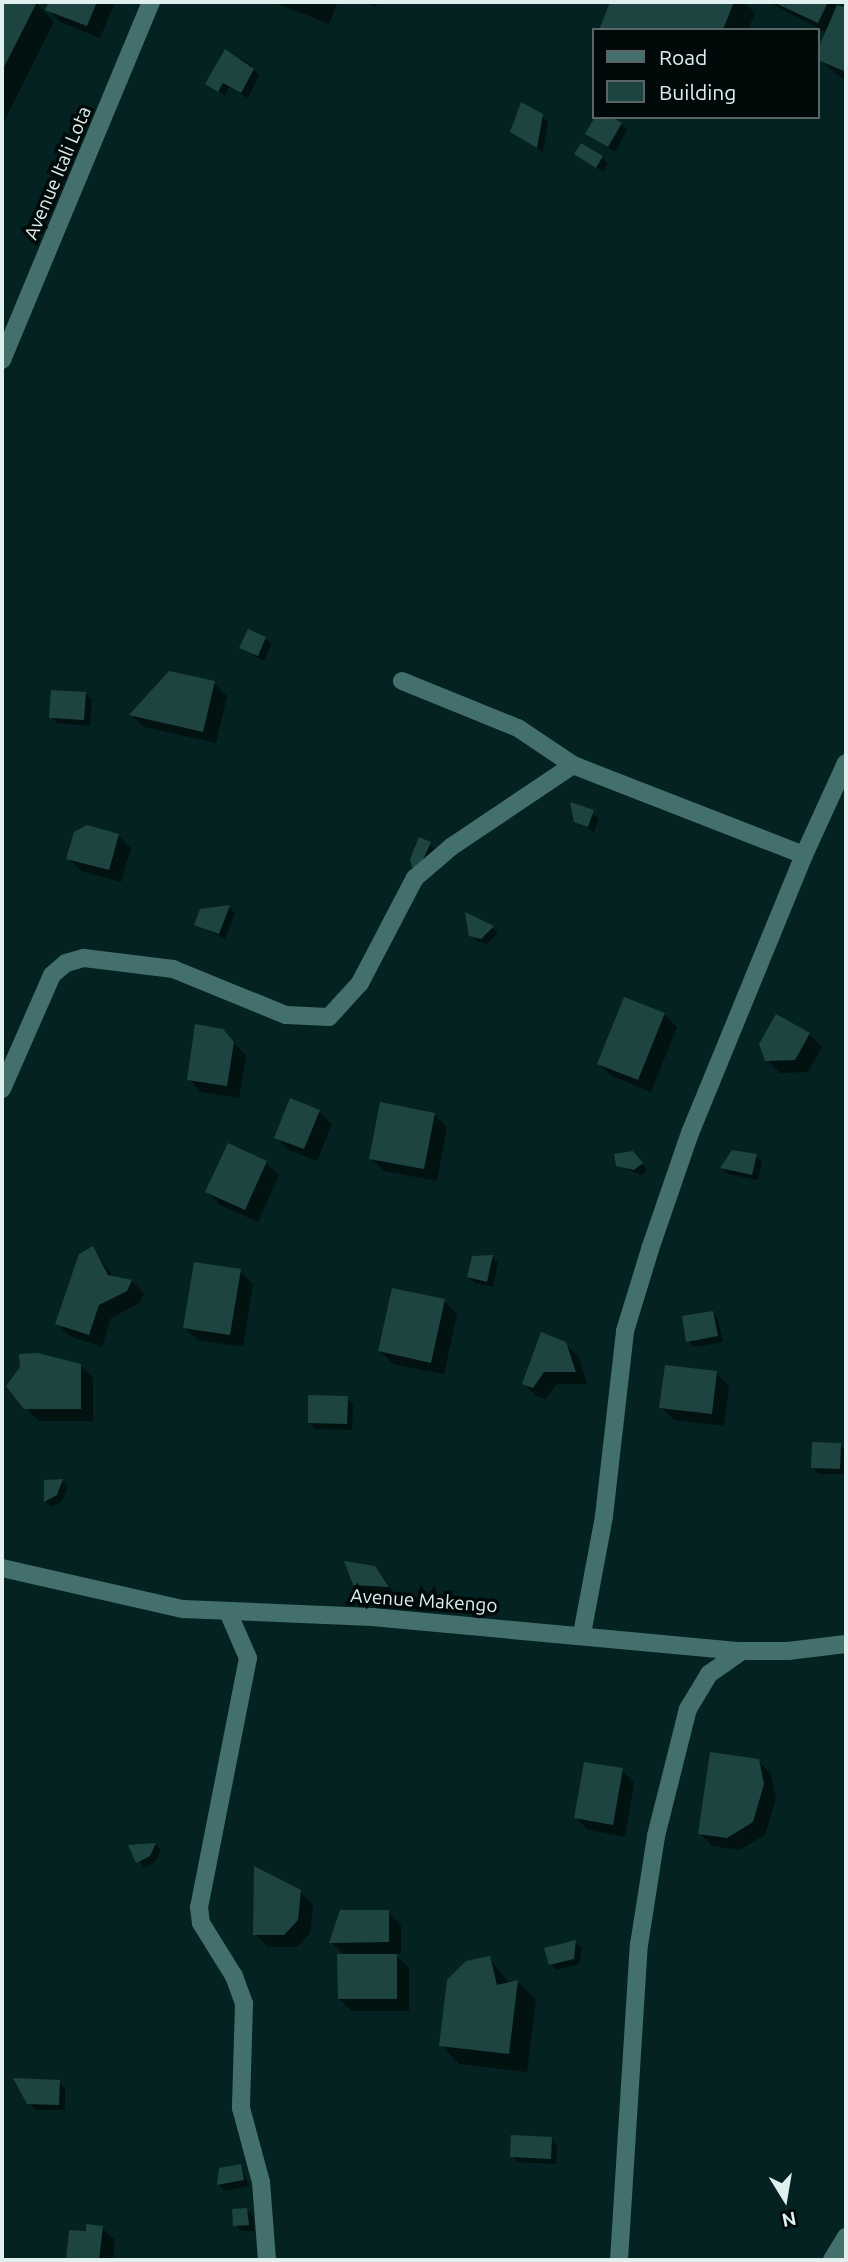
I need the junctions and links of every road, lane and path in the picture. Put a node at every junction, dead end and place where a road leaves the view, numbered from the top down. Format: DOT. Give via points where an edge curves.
graph roads {
  1 [pos="151,2"];
  2 [pos="2,360"];
  3 [pos="402,681"];
  4 [pos="846,763"];
  5 [pos="573,765"];
  6 [pos="804,855"];
  7 [pos="2,1089"];
  8 [pos="2,1568"];
  9 [pos="228,1612"];
  10 [pos="582,1634"];
  11 [pos="846,1644"];
  12 [pos="742,1651"];
  13 [pos="846,2237"];
  14 [pos="267,2260"];
  15 [pos="619,2260"];
  16 [pos="832,2260"];
  1 -- 2 [label="street, Avenue Itali Lota"];
  3 -- 5 [label="street" via="518,728"];
  4 -- 6 [label="street"];
  5 -- 6 [label="street"];
  5 -- 7 [label="street" via="451,847 415,878 360,983 329,1017 286,1015 173,969 84,958 66,963 52,975"];
  6 -- 10 [label="street" via="690,1133 625,1331 604,1516"];
  8 -- 9 [label="street, Avenue Makengo" via="183,1609"];
  9 -- 10 [label="street, Avenue Makengo" via="372,1617"];
  9 -- 14 [label="street" via="248,1658 199,1907 201,1923 234,1976 244,2004 241,2108 261,2182"];
  10 -- 12 [label="street, Avenue Makengo"];
  11 -- 12 [label="street, Avenue Makengo"];
  12 -- 15 [label="street" via="709,1674 688,1709 656,1836 639,1945"];
  13 -- 16 [label="street"];
}
